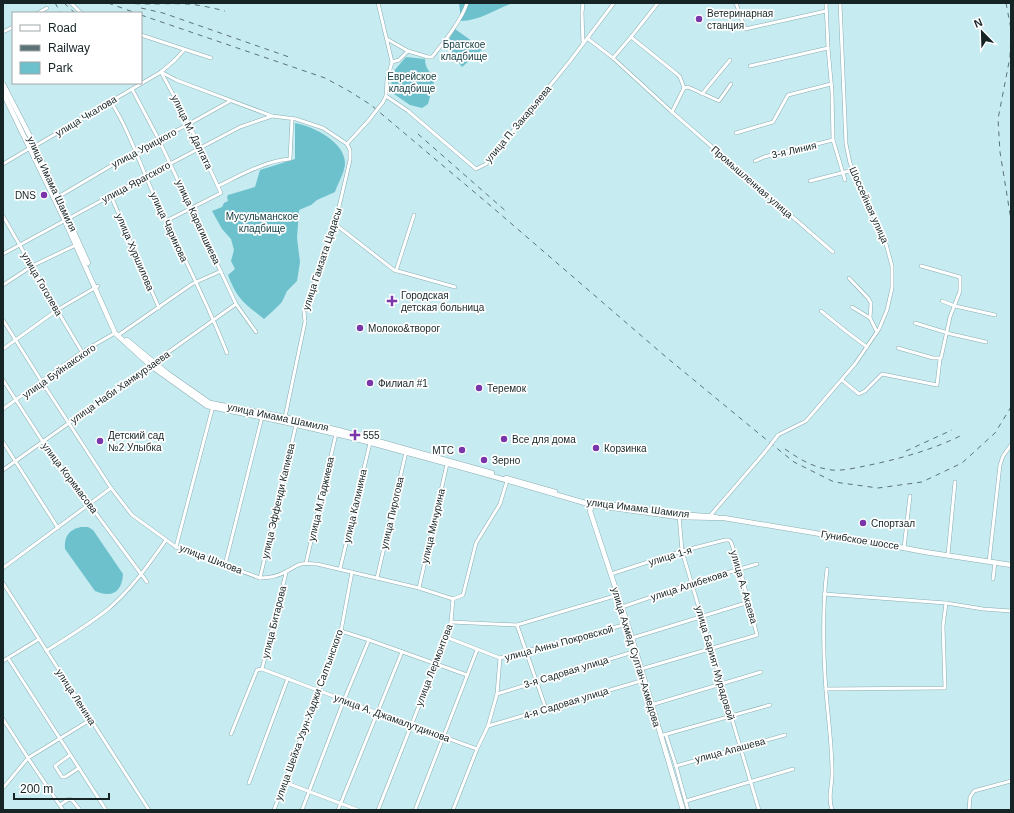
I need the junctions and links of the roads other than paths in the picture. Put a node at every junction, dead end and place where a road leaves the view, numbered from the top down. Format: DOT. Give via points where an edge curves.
graph roads {
  1 [pos="71,3"];
  2 [pos="378,3"];
  3 [pos="467,3"];
  4 [pos="583,3"];
  5 [pos="614,3"];
  6 [pos="658,3"];
  7 [pos="736,3"];
  8 [pos="826,3"];
  9 [pos="840,3"];
  10 [pos="47,8"];
  11 [pos="826,10"];
  12 [pos="40,12"];
  13 [pos="80,12"];
  14 [pos="12,28"];
  15 [pos="3,32"];
  16 [pos="142,35"];
  17 [pos="632,37"];
  18 [pos="587,38"];
  19 [pos="387,39"];
  20 [pos="583,44"];
  21 [pos="828,48"];
  22 [pos="184,50"];
  23 [pos="408,51"];
  24 [pos="211,58"];
  25 [pos="613,58"];
  26 [pos="730,60"];
  27 [pos="392,62"];
  28 [pos="750,66"];
  29 [pos="162,72"];
  30 [pos="142,83"];
  31 [pos="3,84"];
  32 [pos="141,84"];
  33 [pos="731,84"];
  34 [pos="831,84"];
  35 [pos="684,88"];
  36 [pos="132,89"];
  37 [pos="3,93"];
  38 [pos="702,94"];
  39 [pos="386,96"];
  40 [pos="230,101"];
  41 [pos="8,102"];
  42 [pos="111,102"];
  43 [pos="3,105"];
  44 [pos="672,112"];
  45 [pos="272,116"];
  46 [pos="292,118"];
  47 [pos="189,124"];
  48 [pos="736,133"];
  49 [pos="159,140"];
  50 [pos="833,140"];
  51 [pos="347,144"];
  52 [pos="33,147"];
  53 [pos="200,148"];
  54 [pos="136,151"];
  55 [pos="755,161"];
  56 [pos="3,164"];
  57 [pos="170,164"];
  58 [pos="853,170"];
  59 [pos="843,172"];
  60 [pos="145,177"];
  61 [pos="845,180"];
  62 [pos="810,181"];
  63 [pos="218,186"];
  64 [pos="111,196"];
  65 [pos="58,197"];
  66 [pos="191,208"];
  67 [pos="414,215"];
  68 [pos="3,216"];
  69 [pos="66,220"];
  70 [pos="166,221"];
  71 [pos="7,222"];
  72 [pos="335,224"];
  73 [pos="3,225"];
  74 [pos="19,244"];
  75 [pos="76,245"];
  76 [pos="833,252"];
  77 [pos="3,254"];
  78 [pos="32,266"];
  79 [pos="921,266"];
  80 [pos="221,271"];
  81 [pos="396,271"];
  82 [pos="849,278"];
  83 [pos="195,283"];
  84 [pos="3,284"];
  85 [pos="96,287"];
  86 [pos="455,287"];
  87 [pos="942,301"];
  88 [pos="236,304"];
  89 [pos="852,306"];
  90 [pos="955,306"];
  91 [pos="159,308"];
  92 [pos="56,310"];
  93 [pos="821,311"];
  94 [pos="995,315"];
  95 [pos="870,318"];
  96 [pos="3,320"];
  97 [pos="214,320"];
  98 [pos="915,323"];
  99 [pos="256,332"];
  100 [pos="877,332"];
  101 [pos="947,333"];
  102 [pos="118,334"];
  103 [pos="16,340"];
  104 [pos="986,342"];
  105 [pos="867,347"];
  106 [pos="3,348"];
  107 [pos="898,348"];
  108 [pos="82,352"];
  109 [pos="227,354"];
  110 [pos="940,359"];
  111 [pos="153,364"];
  112 [pos="3,380"];
  113 [pos="842,380"];
  114 [pos="42,382"];
  115 [pos="16,400"];
  116 [pos="212,406"];
  117 [pos="3,409"];
  118 [pos="263,413"];
  119 [pos="285,419"];
  120 [pos="69,423"];
  121 [pos="296,425"];
  122 [pos="336,434"];
  123 [pos="3,442"];
  124 [pos="43,442"];
  125 [pos="370,443"];
  126 [pos="1011,445"];
  127 [pos="406,450"];
  128 [pos="16,462"];
  129 [pos="447,464"];
  130 [pos="3,470"];
  131 [pos="507,481"];
  132 [pos="955,482"];
  133 [pos="111,488"];
  134 [pos="910,496"];
  135 [pos="89,504"];
  136 [pos="592,506"];
  137 [pos="679,516"];
  138 [pos="709,517"];
  139 [pos="58,528"];
  140 [pos="166,540"];
  141 [pos="729,540"];
  142 [pos="176,547"];
  143 [pos="904,548"];
  144 [pos="682,551"];
  145 [pos="948,555"];
  146 [pos="989,562"];
  147 [pos="995,562"];
  148 [pos="306,563"];
  149 [pos="757,564"];
  150 [pos="225,565"];
  151 [pos="1011,565"];
  152 [pos="3,568"];
  153 [pos="340,568"];
  154 [pos="740,568"];
  155 [pos="827,569"];
  156 [pos="286,572"];
  157 [pos="352,572"];
  158 [pos="142,574"];
  159 [pos="611,574"];
  160 [pos="260,578"];
  161 [pos="377,578"];
  162 [pos="993,579"];
  163 [pos="147,582"];
  164 [pos="3,583"];
  165 [pos="692,583"];
  166 [pos="419,588"];
  167 [pos="824,594"];
  168 [pos="618,595"];
  169 [pos="453,599"];
  170 [pos="749,602"];
  171 [pos="946,603"];
  172 [pos="622,607"];
  173 [pos="1011,610"];
  174 [pos="702,617"];
  175 [pos="451,622"];
  176 [pos="627,624"];
  177 [pos="517,625"];
  178 [pos="341,631"];
  179 [pos="446,637"];
  180 [pos="632,638"];
  181 [pos="39,639"];
  182 [pos="369,640"];
  183 [pos="711,649"];
  184 [pos="477,650"];
  185 [pos="46,651"];
  186 [pos="527,651"];
  187 [pos="636,651"];
  188 [pos="402,652"];
  189 [pos="8,658"];
  190 [pos="500,658"];
  191 [pos="3,661"];
  192 [pos="435,664"];
  193 [pos="262,669"];
  194 [pos="641,669"];
  195 [pos="761,672"];
  196 [pos="467,675"];
  197 [pos="288,678"];
  198 [pos="644,680"];
  199 [pos="537,682"];
  200 [pos="721,684"];
  201 [pos="826,689"];
  202 [pos="318,690"];
  203 [pos="497,694"];
  204 [pos="344,700"];
  205 [pos="651,705"];
  206 [pos="770,705"];
  207 [pos="546,709"];
  208 [pos="378,713"];
  209 [pos="731,716"];
  210 [pos="3,720"];
  211 [pos="90,720"];
  212 [pos="411,725"];
  213 [pos="488,726"];
  214 [pos="231,734"];
  215 [pos="785,735"];
  216 [pos="663,736"];
  217 [pos="443,737"];
  218 [pos="59,739"];
  219 [pos="740,748"];
  220 [pos="477,749"];
  221 [pos="70,755"];
  222 [pos="28,758"];
  223 [pos="676,766"];
  224 [pos="78,768"];
  225 [pos="793,769"];
  226 [pos="750,781"];
  227 [pos="1011,781"];
  228 [pos="284,782"];
  229 [pos="249,783"];
  230 [pos="3,788"];
  231 [pos="309,791"];
  232 [pos="686,801"];
  233 [pos="341,803"];
  234 [pos="60,805"];
  235 [pos="64,810"];
  236 [pos="80,810"];
  237 [pos="106,810"];
  238 [pos="149,810"];
  239 [pos="274,810"];
  240 [pos="302,810"];
  241 [pos="338,810"];
  242 [pos="358,810"];
  243 [pos="378,810"];
  244 [pos="415,810"];
  245 [pos="453,810"];
  246 [pos="682,810"];
  247 [pos="688,810"];
  248 [pos="759,810"];
  249 [pos="832,810"];
  250 [pos="969,810"];
  1 -- 13 [label="street"];
  2 -- 19 [label="street"];
  3 -- 23 [label="street" via="463,14 432,57"];
  4 -- 20 [label="street"];
  5 -- 18 [label="street, улица П. Закарьяева"];
  6 -- 17 [label="street"];
  7 -- 11 [label="street" via="745,29"];
  8 -- 11 [label="street"];
  9 -- 58 [label="street, Шоссейная улица" via="846,144"];
  10 -- 12 [label="street"];
  11 -- 21 [label="street"];
  14 -- 15 [label="street"];
  16 -- 22 [label="street"];
  17 -- 25 [label="street"];
  17 -- 35 [label="street" via="677,74"];
  18 -- 20 [label="street, улица П. Закарьяева"];
  18 -- 25 [label="street, Промышленная улица"];
  19 -- 23 [label="street"];
  19 -- 27 [label="street"];
  20 -- 39 [label="street, улица П. Закарьяева" via="486,164 476,169 408,111"];
  21 -- 28 [label="street"];
  21 -- 34 [label="street"];
  22 -- 24 [label="street"];
  22 -- 29 [label="street, улица Чкалова"];
  23 -- 27 [label="street" via="399,60"];
  25 -- 44 [label="street, Промышленная улица"];
  26 -- 38 [label="street"];
  27 -- 39 [label="street"];
  29 -- 30 [label="street, улица Чкалова"];
  29 -- 40 [label="street"];
  29 -- 47 [label="street, улица М. Далгата"];
  31 -- 52 [label="main road, улица Имама Шамиля"];
  32 -- 36 [label="street, улица Чкалова"];
  33 -- 38 [label="street" via="719,101"];
  34 -- 48 [label="street" via="788,96 773,122"];
  34 -- 50 [label="street"];
  35 -- 38 [label="street"];
  35 -- 44 [label="street"];
  36 -- 42 [label="street, улица Чкалова"];
  36 -- 49 [label="street, улица Карагишиева"];
  37 -- 41 [label="main road, улица Имама Шамиля"];
  39 -- 51 [label="street, bridge"];
  40 -- 45 [label="street"];
  40 -- 47 [label="street, улица Урицкого"];
  41 -- 43 [label="street"];
  41 -- 52 [label="main road, улица Имама Шамиля"];
  42 -- 52 [label="street, улица Чкалова"];
  42 -- 54 [label="street, улица Чаринова" via="122,119"];
  44 -- 76 [label="street, Промышленная улица"];
  45 -- 46 [label="street"];
  45 -- 53 [label="street, улица Ярагского" via="240,128"];
  46 -- 51 [label="street" via="323,128"];
  46 -- 63 [label="street" via="290,159 282,159 253,169"];
  47 -- 49 [label="street, улица Урицкого"];
  47 -- 53 [label="street, улица М. Далгата"];
  49 -- 54 [label="street, улица Урицкого"];
  49 -- 57 [label="street, улица Карагишиева"];
  50 -- 55 [label="street, 3-я Линия"];
  50 -- 59 [label="street"];
  51 -- 72 [label="street, улица Гамзата Цадасы" via="350,160"];
  52 -- 56 [label="street, улица Чкалова"];
  52 -- 65 [label="main road, улица Имама Шамиля"];
  52 -- 69 [label="main road, улица Имама Шамиля"];
  53 -- 57 [label="street, улица Ярагского"];
  53 -- 63 [label="street, улица М. Далгата"];
  54 -- 60 [label="street, улица Чаринова"];
  54 -- 65 [label="street, улица Урицкого"];
  57 -- 60 [label="street, улица Ярагского"];
  57 -- 66 [label="street, улица Карагишиева"];
  58 -- 59 [label="street"];
  58 -- 100 [label="street, Шоссейная улица" via="886,244 892,266 889,302"];
  59 -- 61 [label="street"];
  59 -- 62 [label="street"];
  60 -- 64 [label="street, улица Ярагского"];
  60 -- 70 [label="street, улица Чаринова"];
  63 -- 66 [label="street, улица М. Далгата" via="221,193"];
  64 -- 69 [label="street, улица Ярагского"];
  64 -- 91 [label="street, улица Хуршилова"];
  65 -- 69 [label="main road, улица Имама Шамиля"];
  66 -- 70 [label="street"];
  66 -- 80 [label="street, улица Карагишиева"];
  67 -- 81 [label="street"];
  68 -- 71 [label="street, улица Гоголева"];
  69 -- 74 [label="street, улица Ярагского"];
  69 -- 75 [label="main road, улица Имама Шамиля"];
  69 -- 85 [label="main road, улица Имама Шамиля"];
  70 -- 83 [label="street, улица Чаринова"];
  71 -- 73 [label="street"];
  71 -- 74 [label="street, улица Гоголева"];
  72 -- 81 [label="street"];
  72 -- 119 [label="street, улица Гамзата Цадасы" via="304,311 305,322"];
  74 -- 77 [label="street, улица Ярагского"];
  74 -- 78 [label="street, улица Гоголева"];
  75 -- 78 [label="street"];
  75 -- 85 [label="main road, улица Имама Шамиля"];
  78 -- 84 [label="street"];
  78 -- 92 [label="street, улица Гоголева"];
  79 -- 90 [label="street" via="960,277 960,291"];
  80 -- 83 [label="street, улица Буйнакского"];
  80 -- 88 [label="street, улица Карагишиева"];
  81 -- 86 [label="street"];
  82 -- 95 [label="street" via="871,303"];
  83 -- 91 [label="street, улица Буйнакского"];
  83 -- 97 [label="street, улица Чаринова"];
  85 -- 92 [label="street"];
  85 -- 102 [label="main road, улица Имама Шамиля"];
  87 -- 90 [label="street"];
  88 -- 97 [label="street, улица Наби Ханмурзаева"];
  88 -- 99 [label="street, улица Карагишиева"];
  89 -- 95 [label="street"];
  90 -- 94 [label="street"];
  90 -- 101 [label="street"];
  91 -- 102 [label="street, улица Буйнакского" via="125,332"];
  92 -- 103 [label="street"];
  92 -- 108 [label="street, улица Гоголева"];
  93 -- 105 [label="street"];
  95 -- 100 [label="street"];
  96 -- 103 [label="street, улица Шихова"];
  97 -- 109 [label="street, улица Чаринова"];
  97 -- 111 [label="street, улица Наби Ханмурзаева"];
  98 -- 101 [label="street"];
  100 -- 105 [label="street, Шоссейная улица"];
  101 -- 104 [label="street"];
  101 -- 110 [label="street"];
  102 -- 108 [label="street, улица Буйнакского"];
  102 -- 111 [label="main road, улица Имама Шамиля"];
  103 -- 106 [label="street"];
  103 -- 114 [label="street, улица Шихова"];
  105 -- 113 [label="street, Шоссейная улица"];
  107 -- 110 [label="street"];
  108 -- 114 [label="street, улица Буйнакского"];
  110 -- 113 [label="street" via="937,385 882,374 859,394"];
  111 -- 116 [label="main road, улица Имама Шамиля" via="207,406"];
  111 -- 120 [label="street, улица Наби Ханмурзаева"];
  112 -- 115 [label="street, улица Коркмасова"];
  113 -- 138 [label="street, Шоссейная улица, bridge" via="806,421 778,435"];
  114 -- 115 [label="street, улица Буйнакского"];
  114 -- 120 [label="street, улица Шихова"];
  115 -- 117 [label="street, улица Буйнакского"];
  115 -- 124 [label="street, улица Коркмасова"];
  116 -- 118 [label="main road, улица Имама Шамиля"];
  116 -- 119 [label="main road, улица Имама Шамиля"];
  116 -- 142 [label="street"];
  118 -- 119 [label="main road, улица Имама Шамиля"];
  118 -- 150 [label="street"];
  119 -- 121 [label="main road, улица Имама Шамиля"];
  119 -- 127 [label="main road, улица Имама Шамиля"];
  120 -- 124 [label="street, улица Наби Ханмурзаева"];
  120 -- 133 [label="street, улица Шихова"];
  121 -- 122 [label="main road, улица Имама Шамиля"];
  121 -- 160 [label="street, улица Эффенди Капиева"];
  122 -- 125 [label="main road, улица Имама Шамиля"];
  122 -- 148 [label="street, улица М.Гаджиева"];
  123 -- 128 [label="street"];
  124 -- 128 [label="street, улица Наби Ханмурзаева"];
  124 -- 135 [label="street, улица Коркмасова"];
  125 -- 127 [label="main road, улица Имама Шамиля"];
  125 -- 153 [label="street, улица Калинина"];
  126 -- 146 [label="street" via="1002,456 1000,465"];
  127 -- 129 [label="main road, улица Имама Шамиля"];
  127 -- 137 [label="main road, улица Имама Шамиля" via="587,502"];
  127 -- 161 [label="street, улица Пирогова"];
  128 -- 130 [label="street, улица Наби Ханмурзаева"];
  128 -- 139 [label="street"];
  129 -- 131 [label="main road, улица Имама Шамиля"];
  129 -- 166 [label="street, улица Мичурина"];
  131 -- 136 [label="main road, улица Имама Шамиля"];
  131 -- 169 [label="street" via="500,504 476,543 462,595"];
  132 -- 145 [label="street"];
  133 -- 135 [label="street"];
  133 -- 140 [label="street, улица Шихова" via="132,515"];
  134 -- 143 [label="street"];
  135 -- 139 [label="street"];
  135 -- 158 [label="street, улица Коркмасова"];
  136 -- 137 [label="main road, улица Имама Шамиля"];
  136 -- 159 [label="main road, улица Ахмед Султан-Ахмедова" via="590,511"];
  137 -- 138 [label="main road, улица Имама Шамиля"];
  137 -- 144 [label="street, улица Барият Мурадовой"];
  138 -- 143 [label="main road, Гунибское шоссе"];
  139 -- 152 [label="street"];
  140 -- 142 [label="street, улица Шихова"];
  140 -- 158 [label="street"];
  141 -- 144 [label="street, улица 1-я"];
  141 -- 154 [label="street, улица А. Акаева"];
  142 -- 150 [label="street, улица Шихова"];
  143 -- 145 [label="main road, Гунибское шоссе"];
  144 -- 159 [label="street, улица 1-я"];
  144 -- 165 [label="street, улица Барият Мурадовой"];
  145 -- 146 [label="main road, Гунибское шоссе"];
  146 -- 147 [label="main road, Гунибское шоссе"];
  147 -- 151 [label="main road, Гунибское шоссе"];
  147 -- 162 [label="street"];
  148 -- 153 [label="street"];
  148 -- 156 [label="street"];
  149 -- 154 [label="street, улица Алибекова"];
  150 -- 160 [label="street, улица Шихова"];
  153 -- 157 [label="street"];
  154 -- 165 [label="street, улица Алибекова"];
  154 -- 170 [label="street, улица А. Акаева"];
  155 -- 167 [label="street"];
  156 -- 160 [label="street" via="269,578"];
  156 -- 193 [label="street, улица Битарова"];
  157 -- 161 [label="street"];
  157 -- 178 [label="street, улица Шейха Узун-Хаджи Салтынского"];
  158 -- 163 [label="street, улица Коркмасова"];
  158 -- 185 [label="street" via="108,609"];
  159 -- 168 [label="main road, улица Ахмед Султан-Ахмедова"];
  161 -- 166 [label="street"];
  164 -- 181 [label="street, улица Ленина"];
  165 -- 172 [label="street, улица Алибекова"];
  165 -- 174 [label="street, улица Барият Мурадовой"];
  166 -- 169 [label="street"];
  167 -- 171 [label="street"];
  167 -- 201 [label="street"];
  168 -- 172 [label="main road, улица Ахмед Султан-Ахмедова"];
  168 -- 177 [label="street"];
  169 -- 175 [label="street, улица Лермонтова"];
  170 -- 174 [label="street"];
  170 -- 183 [label="street, улица А. Акаева" via="757,635"];
  171 -- 173 [label="street" via="983,609"];
  171 -- 201 [label="street" via="943,626 945,688"];
  172 -- 176 [label="main road, улица Ахмед Султан-Ахмедова"];
  174 -- 180 [label="street"];
  174 -- 183 [label="street, улица Барият Мурадовой"];
  175 -- 177 [label="street"];
  175 -- 179 [label="street, улица Лермонтова"];
  176 -- 180 [label="main road, улица Ахмед Султан-Ахмедова"];
  176 -- 186 [label="street, улица Анны Покровской"];
  177 -- 186 [label="street"];
  178 -- 182 [label="street"];
  178 -- 202 [label="street, улица Шейха Узун-Хаджи Салтынского"];
  179 -- 184 [label="street, улица Анны Покровской"];
  179 -- 192 [label="street, улица Лермонтова"];
  180 -- 187 [label="main road, улица Ахмед Султан-Ахмедова"];
  181 -- 185 [label="street, улица Ленина"];
  181 -- 189 [label="street"];
  182 -- 188 [label="street"];
  182 -- 204 [label="street"];
  183 -- 194 [label="street"];
  183 -- 200 [label="street, улица Барият Мурадовой"];
  184 -- 190 [label="street, улица Анны Покровской"];
  184 -- 196 [label="street"];
  185 -- 211 [label="street, улица Ленина"];
  186 -- 190 [label="street, улица Анны Покровской"];
  186 -- 199 [label="street"];
  187 -- 194 [label="main road, улица Ахмед Султан-Ахмедова"];
  187 -- 199 [label="street, 3-я Садовая улица"];
  188 -- 192 [label="street"];
  188 -- 208 [label="street"];
  189 -- 191 [label="street"];
  189 -- 218 [label="street"];
  190 -- 203 [label="street"];
  192 -- 196 [label="street"];
  192 -- 212 [label="street, улица Лермонтова"];
  193 -- 197 [label="street, улица А. Джамалутдинова"];
  193 -- 214 [label="street, улица Битарова" via="257,670"];
  194 -- 198 [label="main road, улица Ахмед Султан-Ахмедова"];
  195 -- 200 [label="street"];
  196 -- 217 [label="street"];
  197 -- 202 [label="street, улица А. Джамалутдинова"];
  197 -- 229 [label="street"];
  198 -- 205 [label="main road, улица Ахмед Султан-Ахмедова"];
  198 -- 207 [label="street, 4-я Садовая улица"];
  199 -- 203 [label="street, 3-я Садовая улица"];
  199 -- 207 [label="street"];
  200 -- 205 [label="street"];
  200 -- 209 [label="street, улица Барият Мурадовой"];
  201 -- 249 [label="street" via="832,772 829,794"];
  202 -- 204 [label="street, улица А. Джамалутдинова"];
  202 -- 228 [label="street, улица Шейха Узун-Хаджи Салтынского"];
  203 -- 213 [label="street"];
  204 -- 208 [label="street, улица А. Джамалутдинова"];
  204 -- 231 [label="street"];
  205 -- 216 [label="main road, улица Ахмед Султан-Ахмедова"];
  206 -- 209 [label="street"];
  207 -- 213 [label="street, 4-я Садовая улица"];
  208 -- 212 [label="street, улица А. Джамалутдинова"];
  208 -- 233 [label="street"];
  209 -- 216 [label="street"];
  209 -- 219 [label="street, улица Барият Мурадовой"];
  210 -- 222 [label="street"];
  211 -- 218 [label="street"];
  211 -- 238 [label="street, улица Ленина"];
  212 -- 217 [label="street, улица А. Джамалутдинова"];
  212 -- 243 [label="street, улица Лермонтова"];
  213 -- 220 [label="street"];
  215 -- 219 [label="street, улица Апашева"];
  216 -- 223 [label="street"];
  216 -- 246 [label="main road, улица Ахмед Султан-Ахмедова"];
  217 -- 220 [label="street, улица А. Джамалутдинова"];
  217 -- 244 [label="street"];
  218 -- 221 [label="street"];
  218 -- 222 [label="street"];
  219 -- 223 [label="street, улица Апашева"];
  219 -- 226 [label="street, улица Барият Мурадовой"];
  220 -- 245 [label="street"];
  221 -- 224 [label="street"];
  221 -- 224 [label="street" via="55,766 62,777"];
  222 -- 230 [label="street"];
  222 -- 234 [label="street"];
  223 -- 232 [label="street"];
  224 -- 237 [label="street"];
  225 -- 226 [label="street"];
  226 -- 232 [label="street"];
  226 -- 248 [label="street, улица Барият Мурадовой"];
  227 -- 250 [label="street" via="974,791 970,797"];
  228 -- 231 [label="street"];
  228 -- 239 [label="street, улица Шейха Узун-Хаджи Салтынского"];
  231 -- 233 [label="street"];
  231 -- 240 [label="street"];
  232 -- 247 [label="street"];
  233 -- 241 [label="street"];
  233 -- 242 [label="street"];
  234 -- 235 [label="street"];
  234 -- 236 [label="street" via="69,799"];
}
